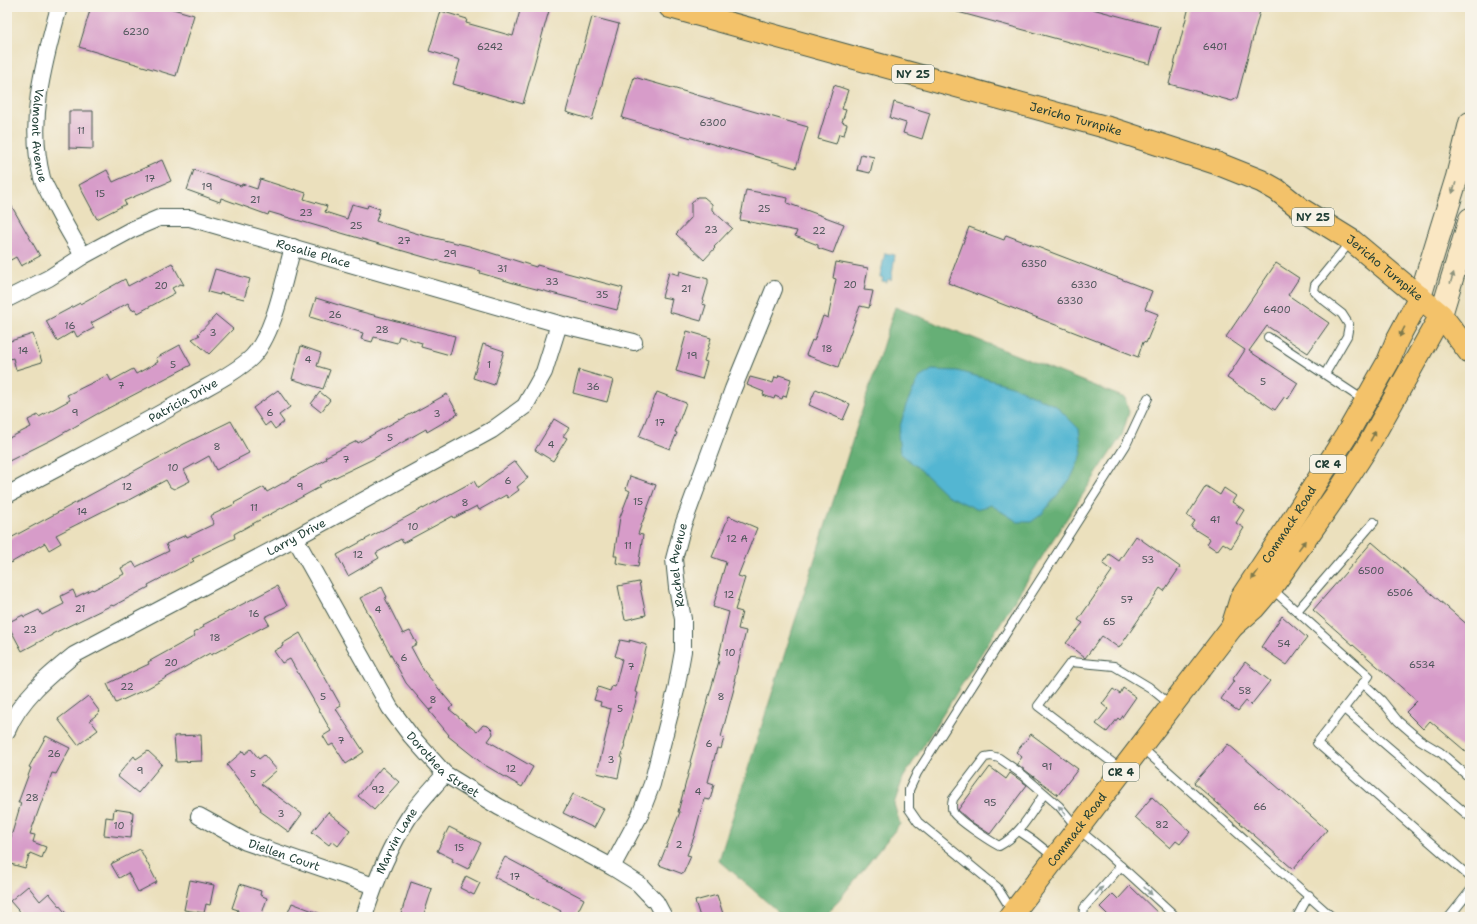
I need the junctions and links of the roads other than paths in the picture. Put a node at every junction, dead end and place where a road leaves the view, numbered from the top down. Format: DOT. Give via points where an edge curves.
graph roads {
  1 [pos="59,7"];
  2 [pos="670,7"];
  3 [pos="1470,123"];
  4 [pos="1470,219"];
  5 [pos="1351,240"];
  6 [pos="293,247"];
  7 [pos="83,256"];
  8 [pos="774,289"];
  9 [pos="1420,297"];
  10 [pos="7,299"];
  11 [pos="1441,315"];
  12 [pos="559,324"];
  13 [pos="1470,330"];
  14 [pos="1268,337"];
  15 [pos="634,342"];
  16 [pos="1470,353"];
  17 [pos="1325,374"];
  18 [pos="1148,398"];
  19 [pos="1366,401"];
  20 [pos="7,495"];
  21 [pos="1374,522"];
  22 [pos="295,538"];
  23 [pos="1271,588"];
  24 [pos="1297,611"];
  25 [pos="1232,627"];
  26 [pos="1363,683"];
  27 [pos="1172,706"];
  28 [pos="1344,709"];
  29 [pos="7,731"];
  30 [pos="1140,747"];
  31 [pos="1122,771"];
  32 [pos="445,774"];
  33 [pos="1470,778"];
  34 [pos="1044,794"];
  35 [pos="199,816"];
  36 [pos="1470,817"];
  37 [pos="1078,829"];
  38 [pos="1019,831"];
  39 [pos="1055,858"];
  40 [pos="1121,866"];
  41 [pos="612,867"];
  42 [pos="1470,877"];
  43 [pos="374,886"];
  44 [pos="1470,891"];
  45 [pos="1309,895"];
  46 [pos="1013,916"];
  47 [pos="364,917"];
  48 [pos="664,917"];
  49 [pos="1083,917"];
  50 [pos="1173,917"];
  51 [pos="1297,917"];
  52 [pos="1332,917"];
  53 [pos="1451,917"];
  1 -- 7 [label="street, Valmont Avenue" via="45,56 36,138 42,178"];
  2 -- 5 [label="main road, Jericho Turnpike / NY 25" via="1110,128 1216,163 1277,190 1301,210"];
  3 -- 9 [label="main road, CR 4, one-way" via="1457,177"];
  11 -- 4 [label="main road, CR 4, one-way"];
  5 -- 9 [label="main road, Jericho Turnpike / NY 25"];
  5 -- 17 [label="lane" via="1315,285 1314,291 1342,314 1349,325 1347,336"];
  6 -- 7 [label="street, Rosalie Place" via="190,218 159,218 130,230"];
  6 -- 12 [label="street, Rosalie Place"];
  6 -- 20 [label="street, Patricia Drive" via="266,336 252,356 230,373 168,410"];
  7 -- 10 [label="street, Rosalie Place" via="49,278"];
  8 -- 41 [label="street, Rachel Avenue" via="733,389 683,525 674,559 683,619 683,651 676,690 652,784 640,815"];
  9 -- 11 [label="main road, Jericho Turnpike / NY 25"];
  9 -- 19 [label="main road, Commack Road / CR 4, one-way"];
  11 -- 13 [label="main road, Jericho Turnpike / NY 25"];
  11 -- 16 [label="main road, Jericho Turnpike / NY 25"];
  23 -- 11 [label="main road, Commack Road / CR 4, one-way" via="1366,449"];
  12 -- 15 [label="street, Rosalie Place"];
  12 -- 22 [label="street, Larry Drive" via="544,372 526,406 492,430"];
  14 -- 17 [label="lane"];
  17 -- 19 [label="lane"];
  18 -- 46 [label="lane" via="1126,445 921,767 909,790 909,809 918,822 997,887"];
  19 -- 25 [label="main road, Commack Road / CR 4, one-way" via="1241,598"];
  21 -- 24 [label="lane"];
  22 -- 29 [label="street, Larry Drive" via="74,655 46,678 24,702"];
  22 -- 32 [label="street, Dorothea Street" via="390,708"];
  23 -- 24 [label="lane"];
  23 -- 25 [label="main road, Commack Road / CR 4" via="1254,608"];
  24 -- 26 [label="lane" via="1369,676"];
  25 -- 27 [label="main road, Commack Road / CR 4"];
  26 -- 28 [label="lane"];
  26 -- 33 [label="lane" via="1398,721"];
  27 -- 30 [label="main road, Commack Road / CR 4"];
  27 -- 31 [label="lane" via="1149,687 1114,666 1071,662 1038,706"];
  28 -- 36 [label="lane"];
  28 -- 42 [label="lane" via="1318,743"];
  30 -- 31 [label="main road, Commack Road / CR 4"];
  30 -- 45 [label="lane"];
  31 -- 37 [label="main road, Commack Road / CR 4"];
  32 -- 41 [label="street, Dorothea Street" via="512,814"];
  32 -- 43 [label="street, Marvin Lane" via="410,816 387,856"];
  37 -- 34 [label="lane, one-way" via="1059,806"];
  34 -- 38 [label="lane"];
  34 -- 38 [label="lane" via="1024,775 991,756 985,757 953,799 953,813 980,835 999,846"];
  35 -- 43 [label="street, Diellen Court" via="246,842"];
  37 -- 39 [label="main road, Commack Road / CR 4"];
  37 -- 40 [label="lane"];
  38 -- 39 [label="lane"];
  39 -- 46 [label="main road, Commack Road / CR 4"];
  49 -- 40 [label="lane, one-way" via="1084,908"];
  40 -- 50 [label="lane, one-way" via="1173,914"];
  41 -- 48 [label="street, Dorothea Street" via="639,884 656,902"];
  43 -- 47 [label="street, Marvin Lane"];
  44 -- 53 [label="lane"];
  45 -- 51 [label="lane"];
  45 -- 52 [label="lane"];
}
